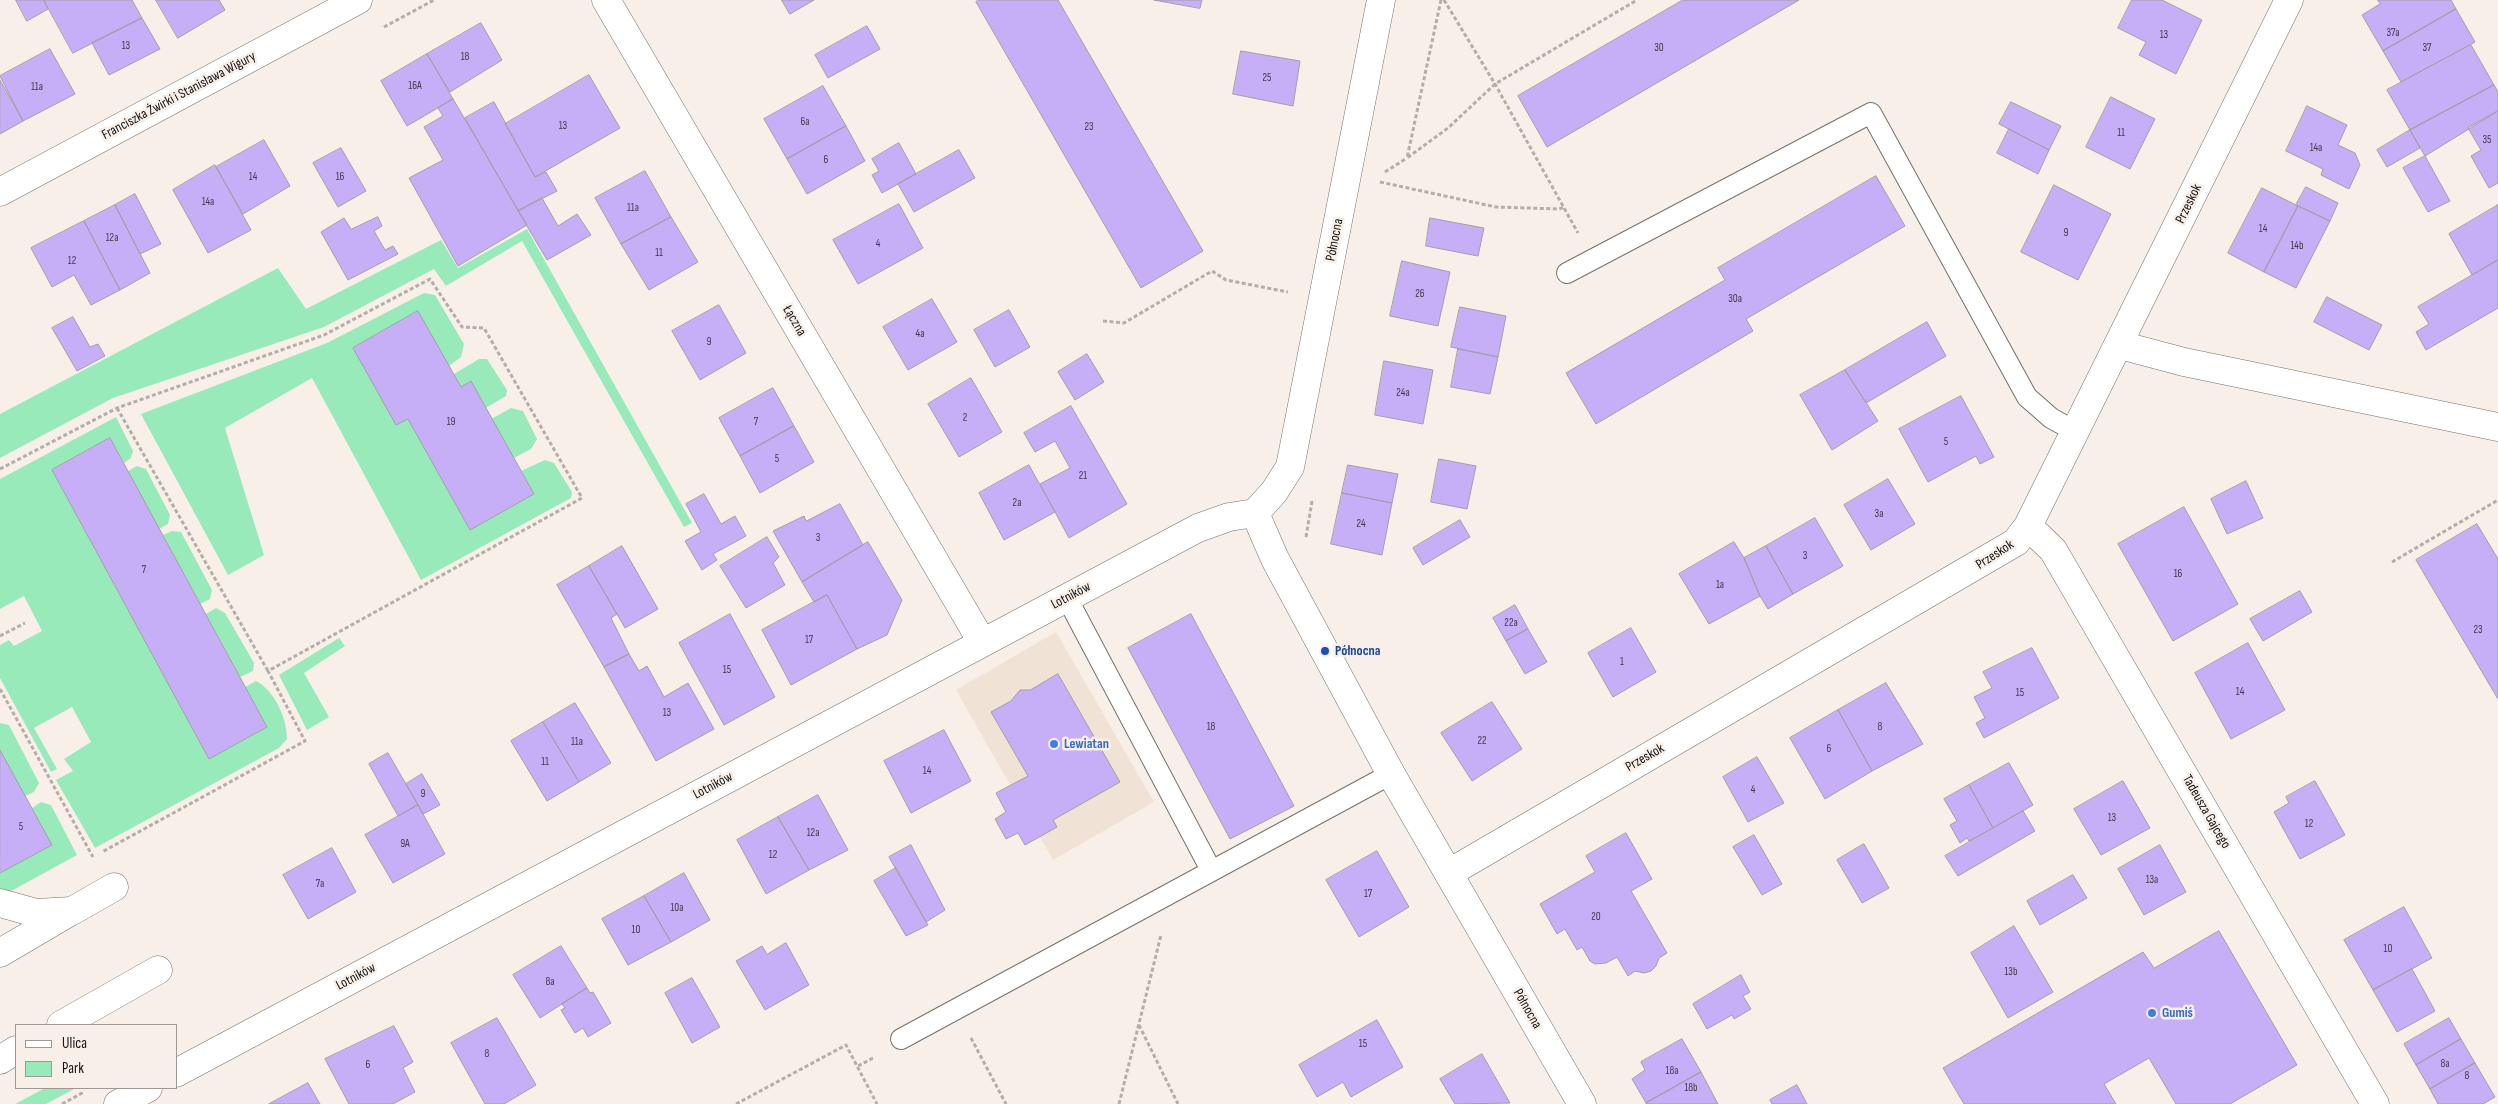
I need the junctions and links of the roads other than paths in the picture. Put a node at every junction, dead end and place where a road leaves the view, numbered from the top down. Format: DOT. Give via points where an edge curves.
graph roads {
  1 [pos="358,0"];
  2 [pos="606,0"];
  3 [pos="1381,0"];
  4 [pos="2289,0"];
  5 [pos="0,192"];
  6 [pos="1567,273"];
  7 [pos="2120,345"];
  8 [pos="2498,427"];
  9 [pos="2076,432"];
  10 [pos="1255,513"];
  11 [pos="2028,526"];
  12 [pos="1067,598"];
  13 [pos="982,642"];
  14 [pos="1391,774"];
  15 [pos="1211,870"];
  16 [pos="1449,873"];
  17 [pos="114,887"];
  18 [pos="0,904"];
  19 [pos="72,911"];
  20 [pos="0,953"];
  21 [pos="158,970"];
  22 [pos="63,1024"];
  23 [pos="901,1039"];
  24 [pos="15,1051"];
  25 [pos="0,1060"];
  26 [pos="178,1072"];
  27 [pos="146,1089"];
  28 [pos="118,1104"];
  29 [pos="1582,1104"];
  30 [pos="2375,1104"];
  1 -- 5 [label="street, Franciszka Żwirki i Stanisława Wigury"];
  2 -- 13 [label="street, Łączna"];
  3 -- 10 [label="street, Północna" via="1290,467"];
  4 -- 7 [label="street, Przeskok"];
  6 -- 9 [label="lane" via="1871,113 2027,396 2051,418"];
  7 -- 8 [label="street" via="2184,362"];
  7 -- 9 [label="street, Przeskok"];
  9 -- 11 [label="street, Przeskok"];
  10 -- 12 [label="street, Lotników" via="1229,517 1198,528"];
  10 -- 14 [label="street, Północna" via="1275,560"];
  11 -- 16 [label="street, Przeskok" via="2003,552"];
  11 -- 30 [label="street, Tadeusza Gajcego" via="2053,550"];
  12 -- 13 [label="street, Lotników"];
  12 -- 15 [label="lane"];
  13 -- 26 [label="street, Lotników"];
  14 -- 15 [label="lane"];
  14 -- 16 [label="street, Północna"];
  15 -- 23 [label="lane"];
  16 -- 29 [label="street, Północna"];
  17 -- 19 [label="street"];
  18 -- 19 [label="street" via="36,913"];
  19 -- 20 [label="street"];
  21 -- 22 [label="street"];
  24 -- 25 [label="street"];
  27 -- 28 [label="street"];
}
